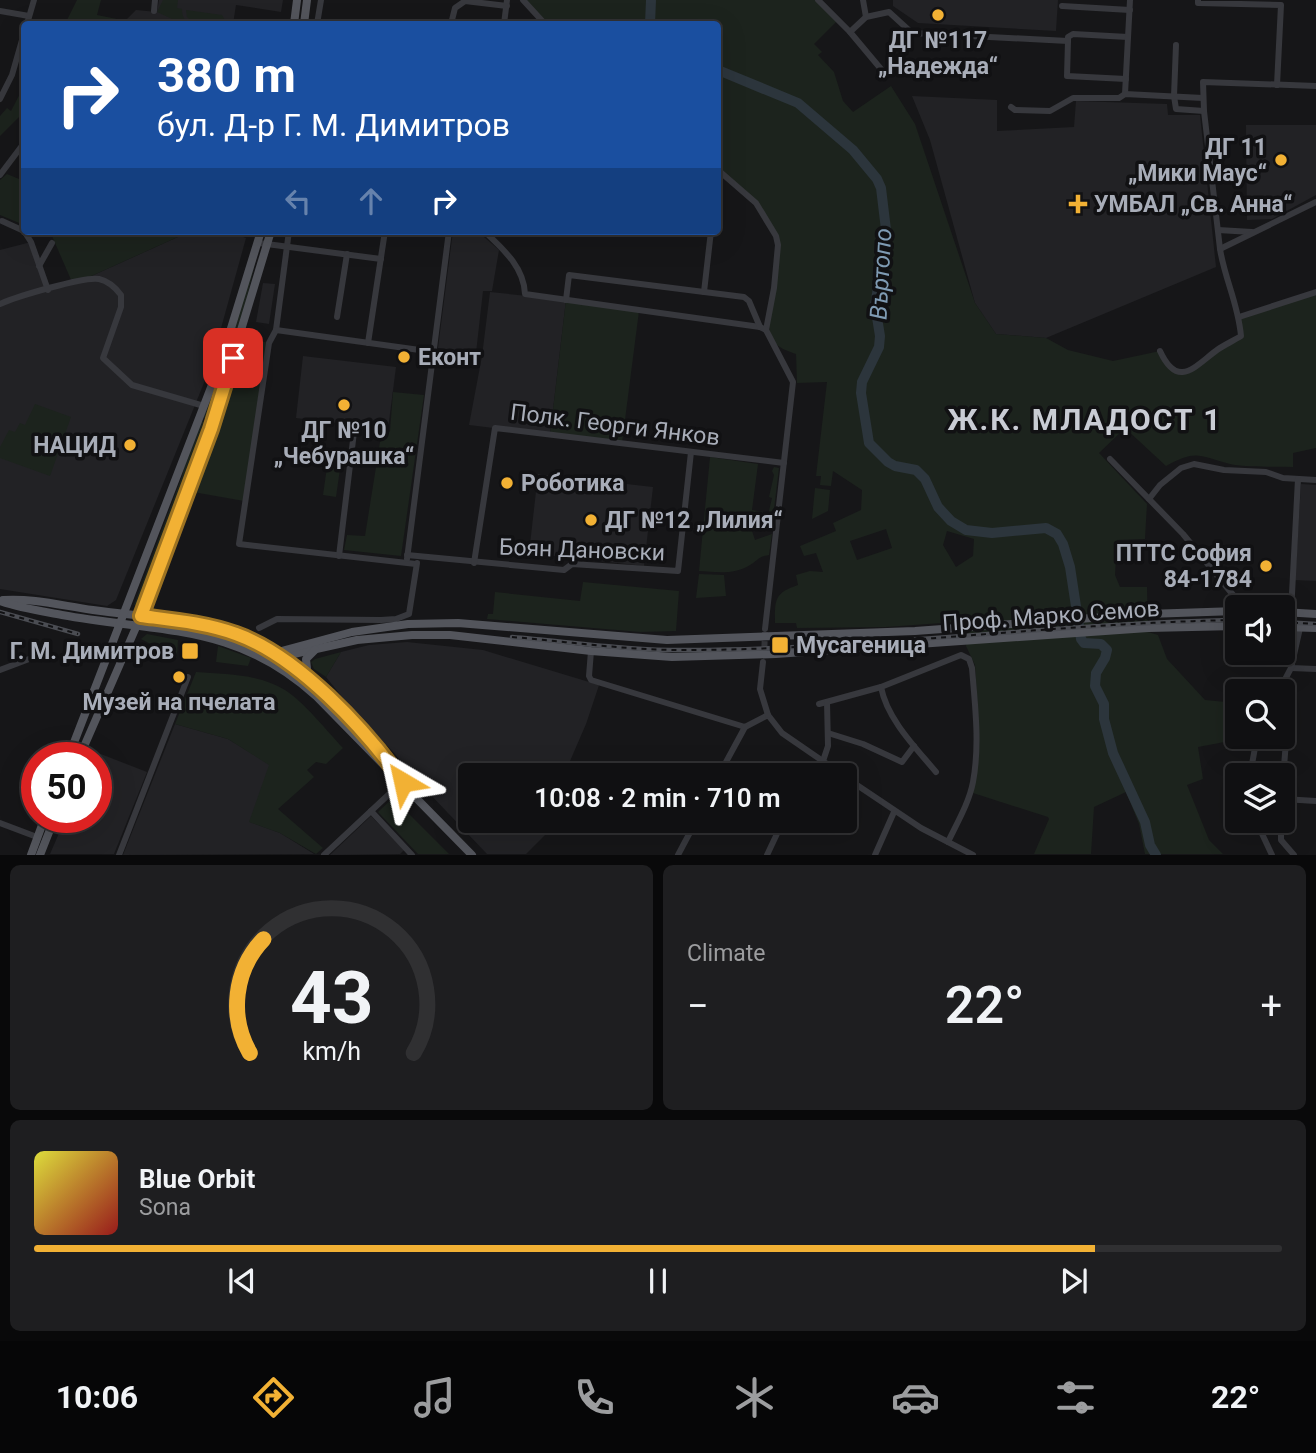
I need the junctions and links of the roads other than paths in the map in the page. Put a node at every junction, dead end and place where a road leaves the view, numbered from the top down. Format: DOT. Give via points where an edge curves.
graph roads {
  1 [pos="34,0"];
  2 [pos="155,0"];
  3 [pos="297,0"];
  4 [pos="307,0"];
  5 [pos="321,0"];
  6 [pos="523,0"];
  7 [pos="818,0"];
  8 [pos="863,0"];
  9 [pos="1130,0"];
  10 [pos="1198,0"];
  11 [pos="465,1"];
  12 [pos="504,3"];
  13 [pos="1062,6"];
  14 [pos="154,10"];
  15 [pos="1130,10"];
  16 [pos="0,11"];
  17 [pos="29,16"];
  18 [pos="866,17"];
  19 [pos="28,21"];
  20 [pos="294,21"];
  21 [pos="304,21"];
  22 [pos="318,21"];
  23 [pos="452,21"];
  24 [pos="504,21"];
  25 [pos="542,21"];
  26 [pos="850,32"];
  27 [pos="1128,37"];
  28 [pos="1068,39"];
  29 [pos="21,44"];
  30 [pos="1176,45"];
  31 [pos="886,75"];
  32 [pos="1126,79"];
  33 [pos="1277,85"];
  34 [pos="1316,86"];
  35 [pos="1125,94"];
  36 [pos="1174,96"];
  37 [pos="0,99"];
  38 [pos="1203,99"];
  39 [pos="1012,107"];
  40 [pos="1204,111"];
  41 [pos="21,147"];
  42 [pos="721,173"];
  43 [pos="0,175"];
  44 [pos="1316,202"];
  45 [pos="2,221"];
  46 [pos="21,230"];
  47 [pos="1218,230"];
  48 [pos="1254,232"];
  49 [pos="27,235"];
  50 [pos="262,235"];
  51 [pos="268,235"];
  52 [pos="288,235"];
  53 [pos="384,235"];
  54 [pos="449,235"];
  55 [pos="488,235"];
  56 [pos="711,235"];
  57 [pos="52,243"];
  58 [pos="263,243"];
  59 [pos="286,246"];
  60 [pos="1220,249"];
  61 [pos="347,254"];
  62 [pos="381,259"];
  63 [pos="39,266"];
  64 [pos="48,290"];
  65 [pos="705,292"];
  66 [pos="1316,292"];
  67 [pos="566,300"];
  68 [pos="0,304"];
  69 [pos="337,317"];
  70 [pos="1239,317"];
  71 [pos="763,329"];
  72 [pos="276,330"];
  73 [pos="368,343"];
  74 [pos="1160,351"];
  75 [pos="434,352"];
  76 [pos="204,406"];
  77 [pos="354,432"];
  78 [pos="691,452"];
  79 [pos="1110,459"];
  80 [pos="784,463"];
  81 [pos="1298,479"];
  82 [pos="1316,480"];
  83 [pos="1149,499"];
  84 [pos="407,555"];
  85 [pos="339,556"];
  86 [pos="417,560"];
  87 [pos="406,563"];
  88 [pos="474,563"];
  89 [pos="1233,595"];
  90 [pos="1288,595"];
  91 [pos="0,600"];
  92 [pos="1225,611"];
  93 [pos="1295,613"];
  94 [pos="124,614"];
  95 [pos="1316,614"];
  96 [pos="141,616"];
  97 [pos="451,623"];
  98 [pos="120,624"];
  99 [pos="137,625"];
  100 [pos="1225,626"];
  101 [pos="259,628"];
  102 [pos="1295,628"];
  103 [pos="1300,628"];
  104 [pos="1316,628"];
  105 [pos="765,629"];
  106 [pos="450,635"];
  107 [pos="318,649"];
  108 [pos="591,651"];
  109 [pos="46,653"];
  110 [pos="272,657"];
  111 [pos="763,662"];
  112 [pos="1292,668"];
  113 [pos="1316,669"];
  114 [pos="0,670"];
  115 [pos="188,677"];
  116 [pos="308,678"];
  117 [pos="1286,679"];
  118 [pos="881,687"];
  119 [pos="768,715"];
  120 [pos="745,727"];
  121 [pos="828,733"];
  122 [pos="74,742"];
  123 [pos="86,742"];
  124 [pos="914,746"];
  125 [pos="823,761"];
  126 [pos="726,763"];
  127 [pos="826,763"];
  128 [pos="936,772"];
  129 [pos="403,782"];
  130 [pos="857,785"];
  131 [pos="1295,800"];
  132 [pos="1316,801"];
  133 [pos="371,811"];
  134 [pos="894,812"];
  135 [pos="0,823"];
  136 [pos="39,833"];
  137 [pos="49,833"];
  138 [pos="690,833"];
  139 [pos="777,833"];
  140 [pos="1261,833"];
  141 [pos="1280,833"];
  142 [pos="37,837"];
  143 [pos="1280,840"];
  144 [pos="948,842"];
  145 [pos="1270,852"];
  146 [pos="1294,854"];
  147 [pos="30,855"];
  148 [pos="40,855"];
  149 [pos="118,855"];
  150 [pos="324,855"];
  151 [pos="412,855"];
  152 [pos="471,855"];
  153 [pos="678,855"];
  154 [pos="767,855"];
  155 [pos="875,855"];
  156 [pos="973,855"];
  1 -- 17 [label="street"];
  2 -- 14 [label="street"];
  3 -- 20 [label="main road"];
  4 -- 21 [label="main road"];
  5 -- 22 [label="street"];
  6 -- 25 [label="street"];
  7 -- 26 [label="street"];
  8 -- 18 [label="street"];
  9 -- 15 [label="street"];
  10 -- 33 [label="street" via="1281,5"];
  11 -- 12 [label="street"];
  11 -- 23 [label="street" via="455,8"];
  12 -- 24 [label="street"];
  13 -- 15 [label="street"];
  15 -- 27 [label="street"];
  16 -- 17 [label="street"];
  17 -- 19 [label="street"];
  18 -- 26 [label="street"];
  18 -- 28 [label="street" via="889,12 912,33"];
  26 -- 31 [label="street"];
  27 -- 28 [label="street" via="1073,34"];
  27 -- 32 [label="street"];
  28 -- 32 [label="street" via="1067,76"];
  29 -- 37 [label="street"];
  30 -- 36 [label="street"];
  32 -- 35 [label="street"];
  33 -- 34 [label="street"];
  33 -- 38 [label="street" via="1203,82"];
  35 -- 36 [label="street"];
  35 -- 39 [label="street" via="1119,99 1073,98 1050,111"];
  36 -- 38 [label="street"];
  36 -- 40 [label="street" via="1176,109"];
  38 -- 40 [label="street"];
  40 -- 47 [label="street"];
  41 -- 43 [label="street"];
  42 -- 71 [label="street" via="756,203 779,245"];
  44 -- 48 [label="street"];
  45 -- 46 [label="street"];
  47 -- 48 [label="street"];
  47 -- 60 [label="street"];
  48 -- 60 [label="street"];
  49 -- 63 [label="street"];
  50 -- 58 [label="main road"];
  51 -- 58 [label="main road"];
  52 -- 59 [label="street, Боян Дановски"];
  53 -- 62 [label="street"];
  54 -- 75 [label="street"];
  55 -- 67 [label="street" via="519,267 525,294"];
  56 -- 65 [label="street"];
  57 -- 63 [label="street"];
  58 -- 59 [label="street"];
  58 -- 76 [label="main road"];
  58 -- 96 [label="main road" via="211,429"];
  59 -- 61 [label="street"];
  59 -- 72 [label="street, Боян Дановски"];
  60 -- 70 [label="street"];
  61 -- 62 [label="street"];
  61 -- 69 [label="street"];
  62 -- 73 [label="street"];
  63 -- 64 [label="street"];
  64 -- 68 [label="street"];
  64 -- 76 [label="street" via="87,278 115,286 121,307 103,358 132,385"];
  65 -- 67 [label="street" via="569,275"];
  65 -- 71 [label="street" via="744,297"];
  66 -- 70 [label="street"];
  67 -- 71 [label="street"];
  70 -- 74 [label="street" via="1241,336 1195,368 1178,371 1167,365"];
  71 -- 80 [label="street" via="793,382"];
  72 -- 73 [label="street"];
  72 -- 85 [label="street, Боян Дановски" via="269,343 239,544"];
  73 -- 75 [label="street"];
  75 -- 84 [label="street"];
  76 -- 94 [label="main road"];
  77 -- 85 [label="street"];
  78 -- 80 [label="street, Полк. Георги Янков"];
  78 -- 88 [label="street, Боян Дановски" via="678,571"];
  78 -- 88 [label="street, Полк. Георги Янков" via="495,428"];
  79 -- 83 [label="street"];
  80 -- 105 [label="street"];
  81 -- 82 [label="street"];
  81 -- 83 [label="street" via="1194,464 1181,468"];
  81 -- 90 [label="street"];
  83 -- 89 [label="street"];
  84 -- 86 [label="street, Боян Дановски"];
  84 -- 87 [label="street"];
  85 -- 87 [label="street, Боян Дановски"];
  86 -- 87 [label="street, Боян Дановски"];
  86 -- 88 [label="street, Боян Дановски"];
  86 -- 101 [label="street" via="409,614 381,620 277,619"];
  91 -- 94 [label="main road"];
  91 -- 98 [label="main road" via="16,607"];
  92 -- 97 [label="main road, Проф. Марко Семов" via="915,631 667,640"];
  93 -- 95 [label="main road"];
  94 -- 96 [label="main road"];
  94 -- 98 [label="main road"];
  96 -- 99 [label="main road"];
  96 -- 110 [label="main road" via="228,632"];
  97 -- 106 [label="main road"];
  97 -- 110 [label="main road, Проф. Марко Семов" via="380,627"];
  98 -- 99 [label="main road"];
  98 -- 122 [label="main road"];
  99 -- 110 [label="main road" via="206,636"];
  99 -- 123 [label="main road"];
  100 -- 108 [label="main road, Проф. Марко Семов" via="776,654 685,657"];
  102 -- 103 [label="main road"];
  103 -- 104 [label="main road"];
  103 -- 112 [label="street"];
  106 -- 107 [label="main road, Проф. Марко Семов" via="380,637"];
  106 -- 108 [label="main road, Проф. Марко Семов"];
  107 -- 110 [label="main road, Проф. Марко Семов"];
  107 -- 116 [label="main road" via="306,659"];
  108 -- 120 [label="street" via="591,680"];
  109 -- 114 [label="street"];
  110 -- 116 [label="main road"];
  110 -- 129 [label="main road"];
  111 -- 119 [label="street" via="760,689"];
  112 -- 113 [label="street"];
  112 -- 117 [label="street"];
  115 -- 149 [label="street"];
  116 -- 129 [label="main road" via="379,749"];
  118 -- 121 [label="street" via="823,703"];
  118 -- 124 [label="street" via="884,701"];
  118 -- 144 [label="street" via="964,655 969,659 976,751 970,793"];
  119 -- 120 [label="street"];
  119 -- 125 [label="street" via="782,733"];
  120 -- 126 [label="street"];
  121 -- 124 [label="street" via="902,762"];
  121 -- 125 [label="street"];
  124 -- 128 [label="street"];
  125 -- 127 [label="street"];
  129 -- 133 [label="street"];
  129 -- 152 [label="main road"];
  130 -- 134 [label="street"];
  131 -- 132 [label="street"];
  133 -- 150 [label="street"];
  133 -- 151 [label="street"];
  134 -- 144 [label="street"];
  134 -- 155 [label="street"];
  135 -- 142 [label="street"];
  136 -- 142 [label="main road"];
  137 -- 148 [label="main road"];
  138 -- 153 [label="street"];
  139 -- 154 [label="street"];
  140 -- 145 [label="street"];
  141 -- 143 [label="street"];
  142 -- 147 [label="main road"];
  143 -- 145 [label="street"];
  143 -- 146 [label="street"];
  144 -- 156 [label="street"];
}
